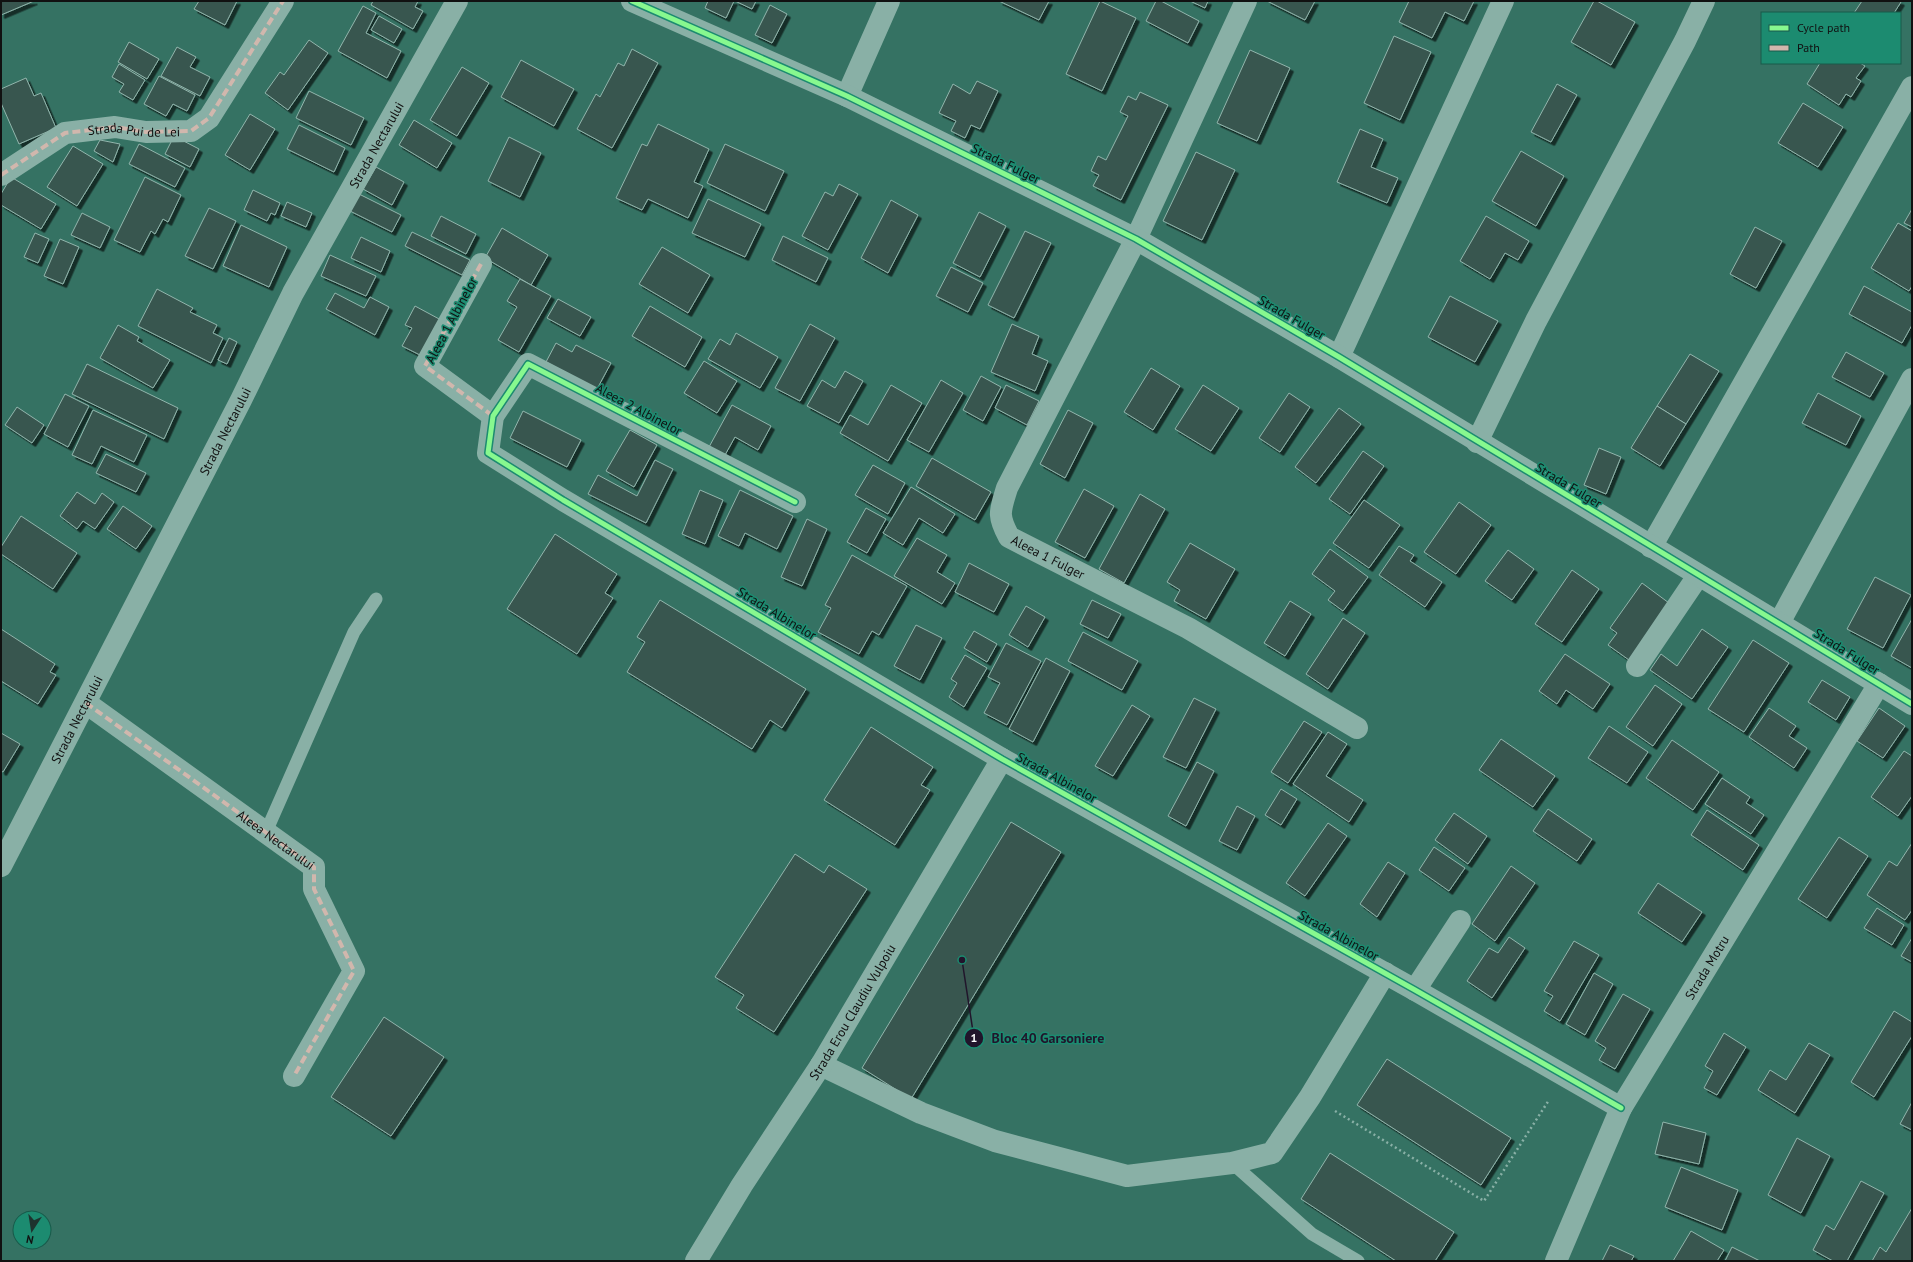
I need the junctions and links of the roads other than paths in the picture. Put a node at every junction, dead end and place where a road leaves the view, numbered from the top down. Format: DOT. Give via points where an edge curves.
graph roads {
  1 [pos="283,1"];
  2 [pos="457,1"];
  3 [pos="632,1"];
  4 [pos="890,1"];
  5 [pos="1246,1"];
  6 [pos="1503,1"];
  7 [pos="1704,1"];
  8 [pos="1912,87"];
  9 [pos="847,96"];
  10 [pos="1,175"];
  11 [pos="1136,239"];
  12 [pos="481,264"];
  13 [pos="1339,357"];
  14 [pos="1912,379"];
  15 [pos="493,416"];
  16 [pos="1477,442"];
  17 [pos="795,502"];
  18 [pos="1651,547"];
  19 [pos="1698,576"];
  20 [pos="376,599"];
  21 [pos="1779,623"];
  22 [pos="1637,666"];
  23 [pos="1879,684"];
  24 [pos="86,703"];
  25 [pos="1912,704"];
  26 [pos="1357,728"];
  27 [pos="1002,759"];
  28 [pos="266,832"];
  29 [pos="1,866"];
  30 [pos="1460,921"];
  31 [pos="1385,974"];
  32 [pos="1415,990"];
  33 [pos="821,1065"];
  34 [pos="294,1076"];
  35 [pos="1621,1108"];
  36 [pos="1232,1163"];
  37 [pos="696,1261"];
  38 [pos="1358,1261"];
  39 [pos="1556,1261"];
  1 -- 10 [label="street, Strada Pui de Lei" via="209,118 191,131 146,132 115,127 65,133"];
  2 -- 24 [label="street, Strada Nectarului" via="293,292 241,400"];
  3 -- 9 [label="street, Strada Fulger"];
  4 -- 9 [label="street"];
  5 -- 11 [label="street, Aleea 1 Fulger"];
  6 -- 13 [label="street"];
  7 -- 16 [label="street" via="1536,321"];
  8 -- 18 [label="street"];
  9 -- 11 [label="street, Strada Fulger"];
  11 -- 13 [label="street, Strada Fulger"];
  11 -- 26 [label="street, Aleea 1 Fulger" via="1007,488 1000,521 1009,537 1188,628"];
  12 -- 15 [label="street, Aleea 1 Albinelor" via="425,366"];
  13 -- 16 [label="street, Strada Fulger"];
  14 -- 21 [label="street"];
  15 -- 17 [label="street, Aleea 2 Albinelor" via="528,364"];
  15 -- 27 [label="street, Strada Albinelor" via="488,453"];
  16 -- 18 [label="street, Strada Fulger"];
  18 -- 19 [label="street, Strada Fulger"];
  19 -- 21 [label="street, Strada Fulger"];
  19 -- 22 [label="street"];
  20 -- 28 [label="lane" via="354,632"];
  21 -- 23 [label="street, Strada Fulger"];
  23 -- 25 [label="street, Strada Fulger"];
  23 -- 35 [label="street, Strada Motru"];
  24 -- 28 [label="street, Aleea Nectarului"];
  24 -- 29 [label="street, Strada Nectarului"];
  27 -- 31 [label="street, Strada Albinelor"];
  27 -- 33 [label="street, Strada Erou Claudiu Vulpoiu"];
  28 -- 34 [label="street, Aleea Nectarului" via="314,867 314,889 354,971"];
  30 -- 32 [label="street"];
  31 -- 32 [label="street, Strada Albinelor"];
  31 -- 36 [label="street" via="1310,1097 1272,1153"];
  32 -- 35 [label="street, Strada Albinelor"];
  33 -- 36 [label="street" via="921,1113 996,1141 1127,1176"];
  33 -- 37 [label="street, Strada Erou Claudiu Vulpoiu" via="742,1185"];
  35 -- 39 [label="street, Strada Motru"];
  36 -- 38 [label="lane" via="1312,1234"];
}
